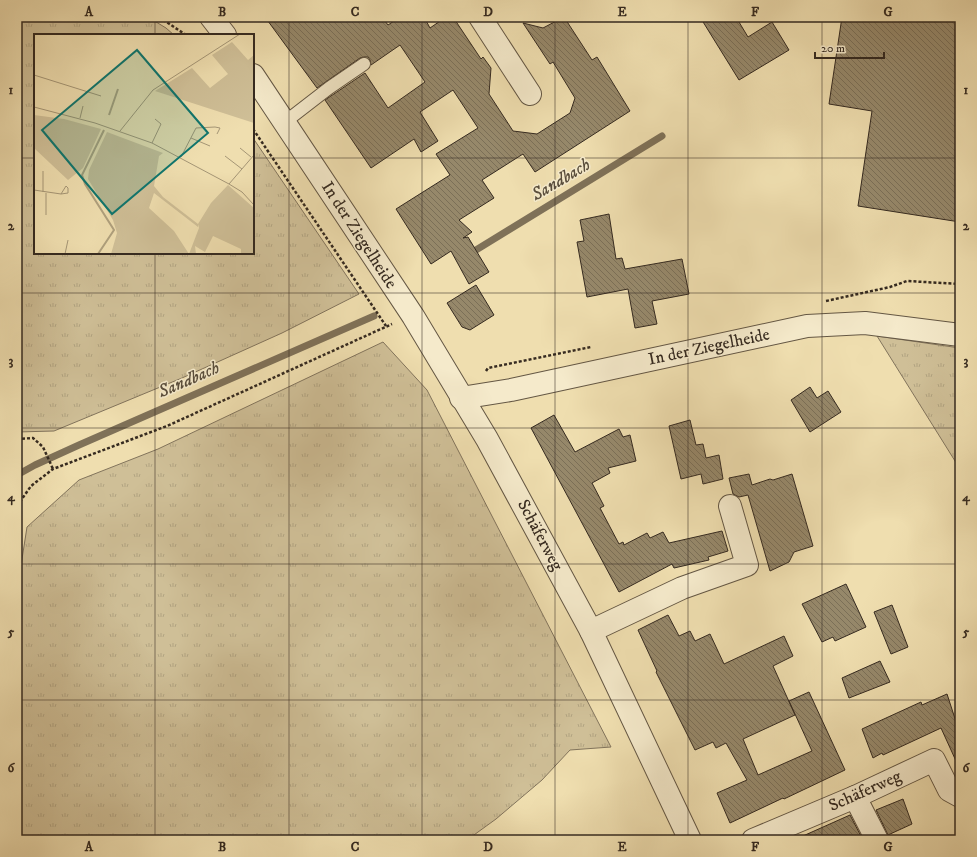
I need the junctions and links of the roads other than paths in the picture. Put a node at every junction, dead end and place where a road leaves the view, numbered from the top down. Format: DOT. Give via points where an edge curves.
graph roads {
  1 [pos="211,17"];
  2 [pos="480,17"];
  3 [pos="224,34"];
  4 [pos="364,64"];
  5 [pos="254,76"];
  6 [pos="530,94"];
  7 [pos="284,122"];
  8 [pos="960,335"];
  9 [pos="461,398"];
  10 [pos="487,439"];
  11 [pos="730,506"];
  12 [pos="592,631"];
  13 [pos="960,796"];
  14 [pos="855,797"];
  15 [pos="690,840"];
  16 [pos="753,840"];
  17 [pos="877,840"];
  1 -- 3 [label="street"];
  2 -- 6 [label="street"];
  4 -- 7 [label="lane"];
  5 -- 7 [label="street, In der Ziegelheide"];
  7 -- 9 [label="street, In der Ziegelheide" via="412,316"];
  8 -- 9 [label="street, In der Ziegelheide" via="866,323 807,326 511,390"];
  9 -- 10 [label="street, In der Ziegelheide"];
  10 -- 12 [label="street, Schäferweg"];
  11 -- 12 [label="street" via="747,565 682,588"];
  12 -- 15 [label="street, Schäferweg"];
  13 -- 14 [label="street, Schäferweg" via="949,790 934,760"];
  14 -- 16 [label="street, Schäferweg"];
  14 -- 17 [label="street"];
}
